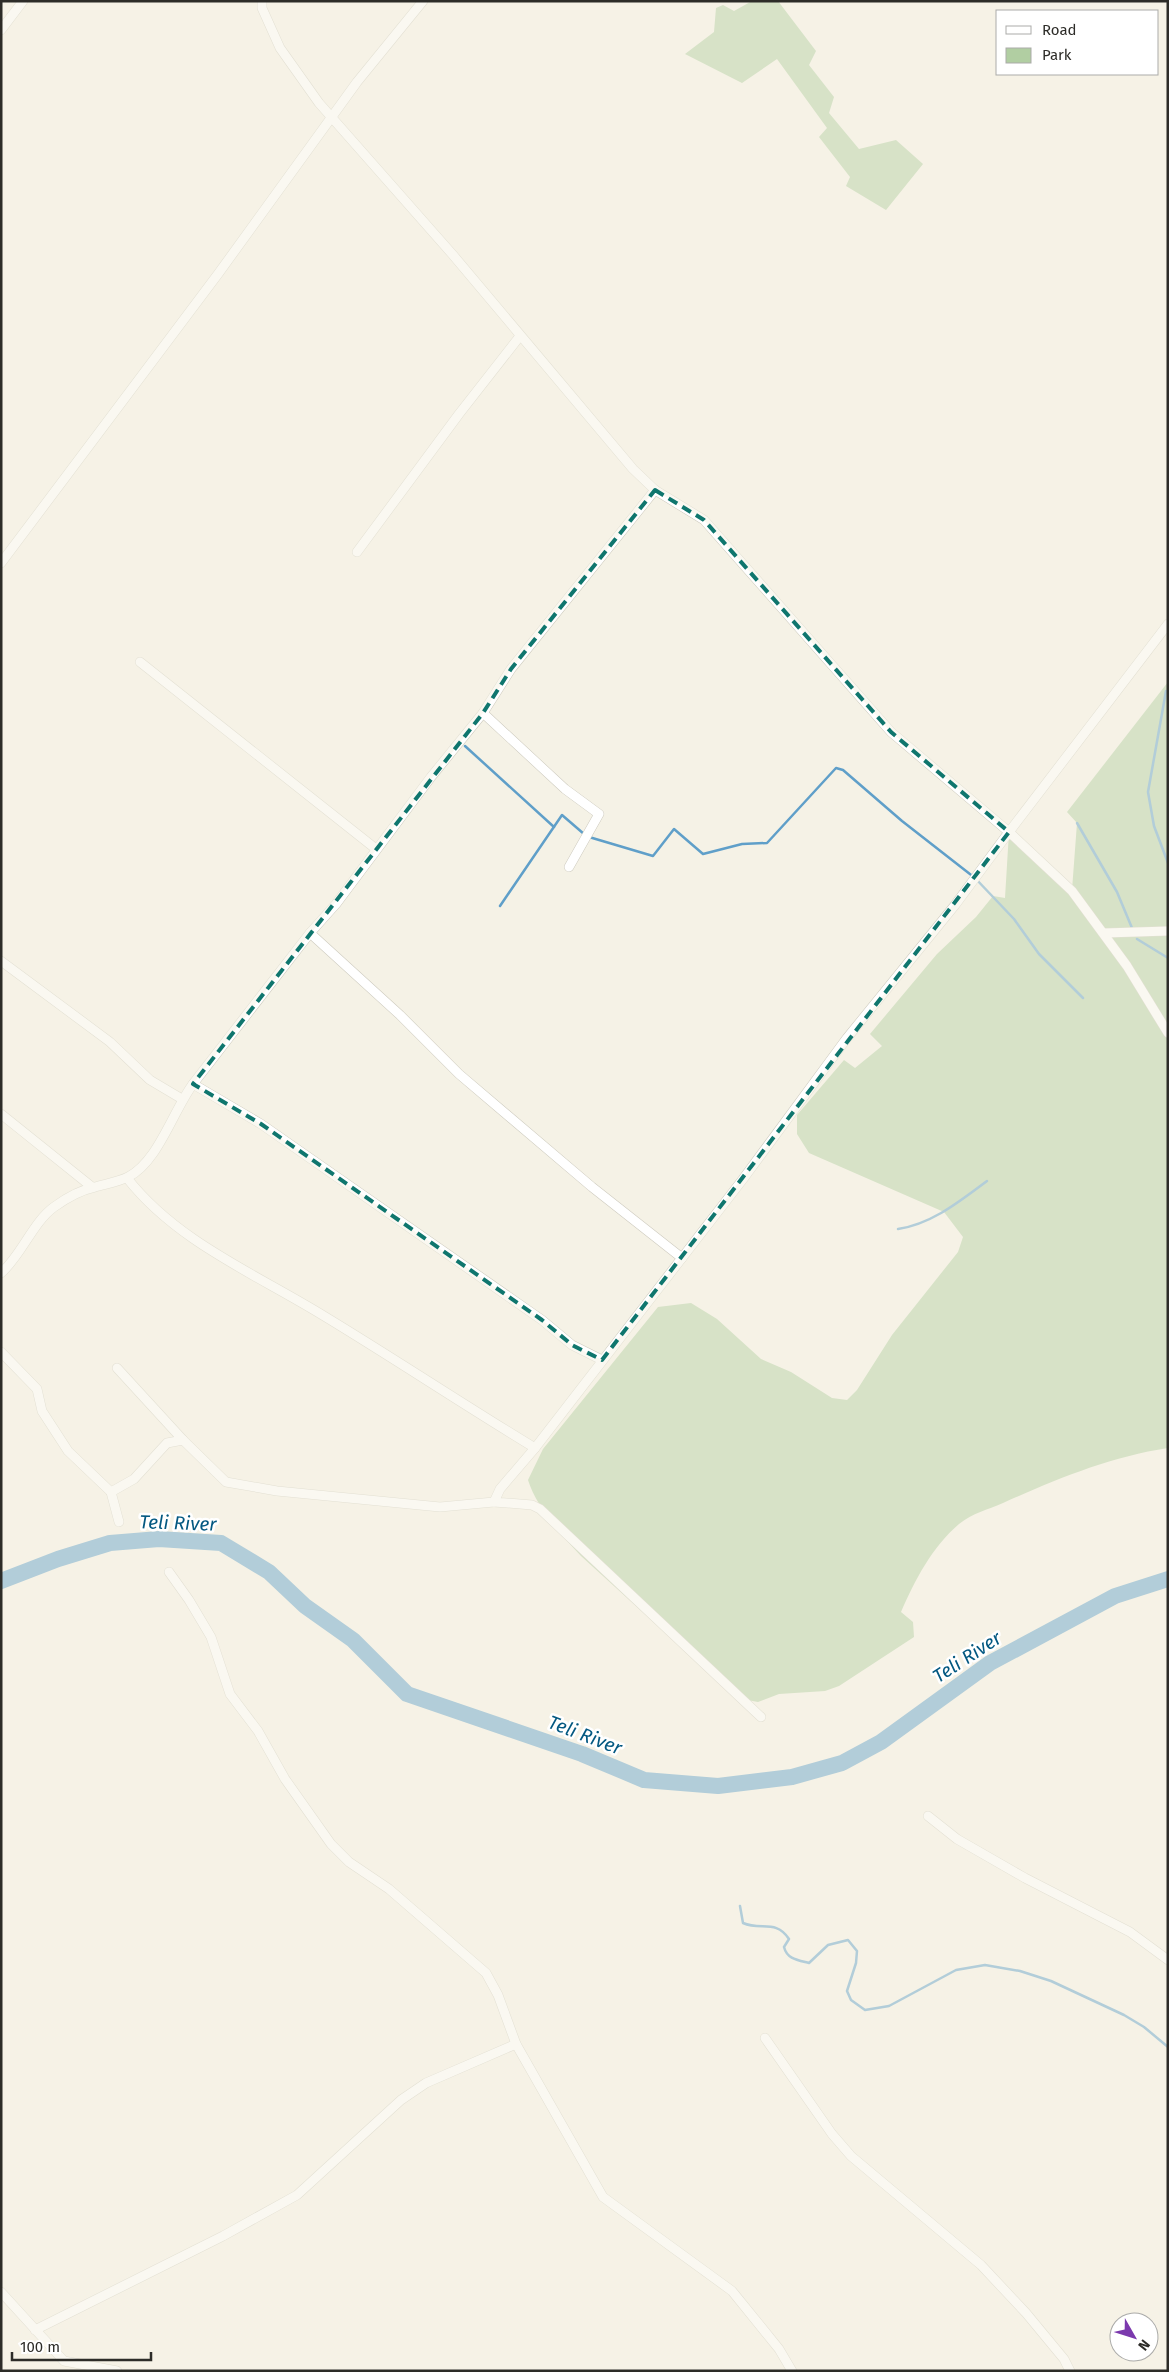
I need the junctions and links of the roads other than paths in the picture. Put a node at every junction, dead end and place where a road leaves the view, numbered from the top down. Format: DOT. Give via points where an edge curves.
graph roads {
  1 [pos="23,1"];
  2 [pos="262,1"];
  3 [pos="423,1"];
  4 [pos="1,30"];
  5 [pos="331,117"];
  6 [pos="520,336"];
  7 [pos="655,490"];
  8 [pos="357,552"];
  9 [pos="1,563"];
  10 [pos="1168,624"];
  11 [pos="140,662"];
  12 [pos="482,713"];
  13 [pos="1009,832"];
  14 [pos="376,849"];
  15 [pos="570,867"];
  16 [pos="1168,931"];
  17 [pos="310,933"];
  18 [pos="1105,933"];
  19 [pos="1,961"];
  20 [pos="1168,1033"];
  21 [pos="193,1084"];
  22 [pos="182,1099"];
  23 [pos="1,1114"];
  24 [pos="127,1178"];
  25 [pos="92,1188"];
  26 [pos="682,1258"];
  27 [pos="1,1273"];
  28 [pos="1,1352"];
  29 [pos="602,1360"];
  30 [pos="117,1368"];
  31 [pos="183,1440"];
  32 [pos="535,1448"];
  33 [pos="111,1492"];
  34 [pos="494,1502"];
  35 [pos="119,1522"];
  36 [pos="169,1572"];
  37 [pos="761,1716"];
  38 [pos="928,1816"];
  39 [pos="1168,1960"];
  40 [pos="765,2038"];
  41 [pos="516,2044"];
  42 [pos="1,2292"];
  43 [pos="35,2330"];
  44 [pos="116,2371"];
  45 [pos="792,2371"];
  46 [pos="1070,2371"];
  1 -- 4 [label="street"];
  2 -- 5 [label="street" via="262,8 280,48"];
  3 -- 5 [label="street"];
  5 -- 6 [label="street"];
  5 -- 9 [label="street"];
  6 -- 7 [label="street"];
  6 -- 8 [label="street"];
  7 -- 12 [label="street" via="511,669"];
  7 -- 13 [label="street" via="704,520 891,732"];
  10 -- 13 [label="street"];
  11 -- 14 [label="street"];
  12 -- 14 [label="street"];
  12 -- 15 [label="street" via="565,789 598,814"];
  13 -- 18 [label="street" via="1072,890"];
  13 -- 26 [label="street" via="955,906 847,1038"];
  14 -- 17 [label="street" via="336,904"];
  16 -- 18 [label="street"];
  17 -- 21 [label="street"];
  17 -- 26 [label="street" via="459,1074 592,1187"];
  18 -- 20 [label="street"];
  19 -- 22 [label="street" via="110,1042 150,1080"];
  21 -- 22 [label="street"];
  21 -- 29 [label="street" via="261,1124 542,1320 572,1345"];
  22 -- 24 [label="street" via="167,1132 140,1169"];
  23 -- 25 [label="street"];
  24 -- 25 [label="street"];
  24 -- 32 [label="street" via="142,1197 253,1277 322,1315"];
  25 -- 27 [label="street" via="52,1208"];
  26 -- 29 [label="street"];
  28 -- 33 [label="street" via="37,1389 42,1411 68,1451"];
  29 -- 32 [label="street"];
  30 -- 31 [label="street"];
  31 -- 33 [label="street" via="167,1443 134,1479"];
  31 -- 34 [label="street" via="226,1482 440,1507"];
  32 -- 34 [label="street" via="500,1489"];
  33 -- 35 [label="street"];
  34 -- 37 [label="street" via="532,1505 540,1509"];
  36 -- 41 [label="street" via="211,1636 230,1694 258,1731 314,1821 349,1862 389,1889 486,1973"];
  38 -- 39 [label="street" via="957,1839 1130,1932"];
  40 -- 46 [label="street" via="851,2156 981,2265 1026,2313"];
  41 -- 43 [label="street" via="426,2083 401,2100 297,2195 223,2236"];
  41 -- 45 [label="street" via="603,2197 732,2291 779,2349"];
  42 -- 43 [label="street"];
  43 -- 44 [label="street" via="64,2361"];
}
